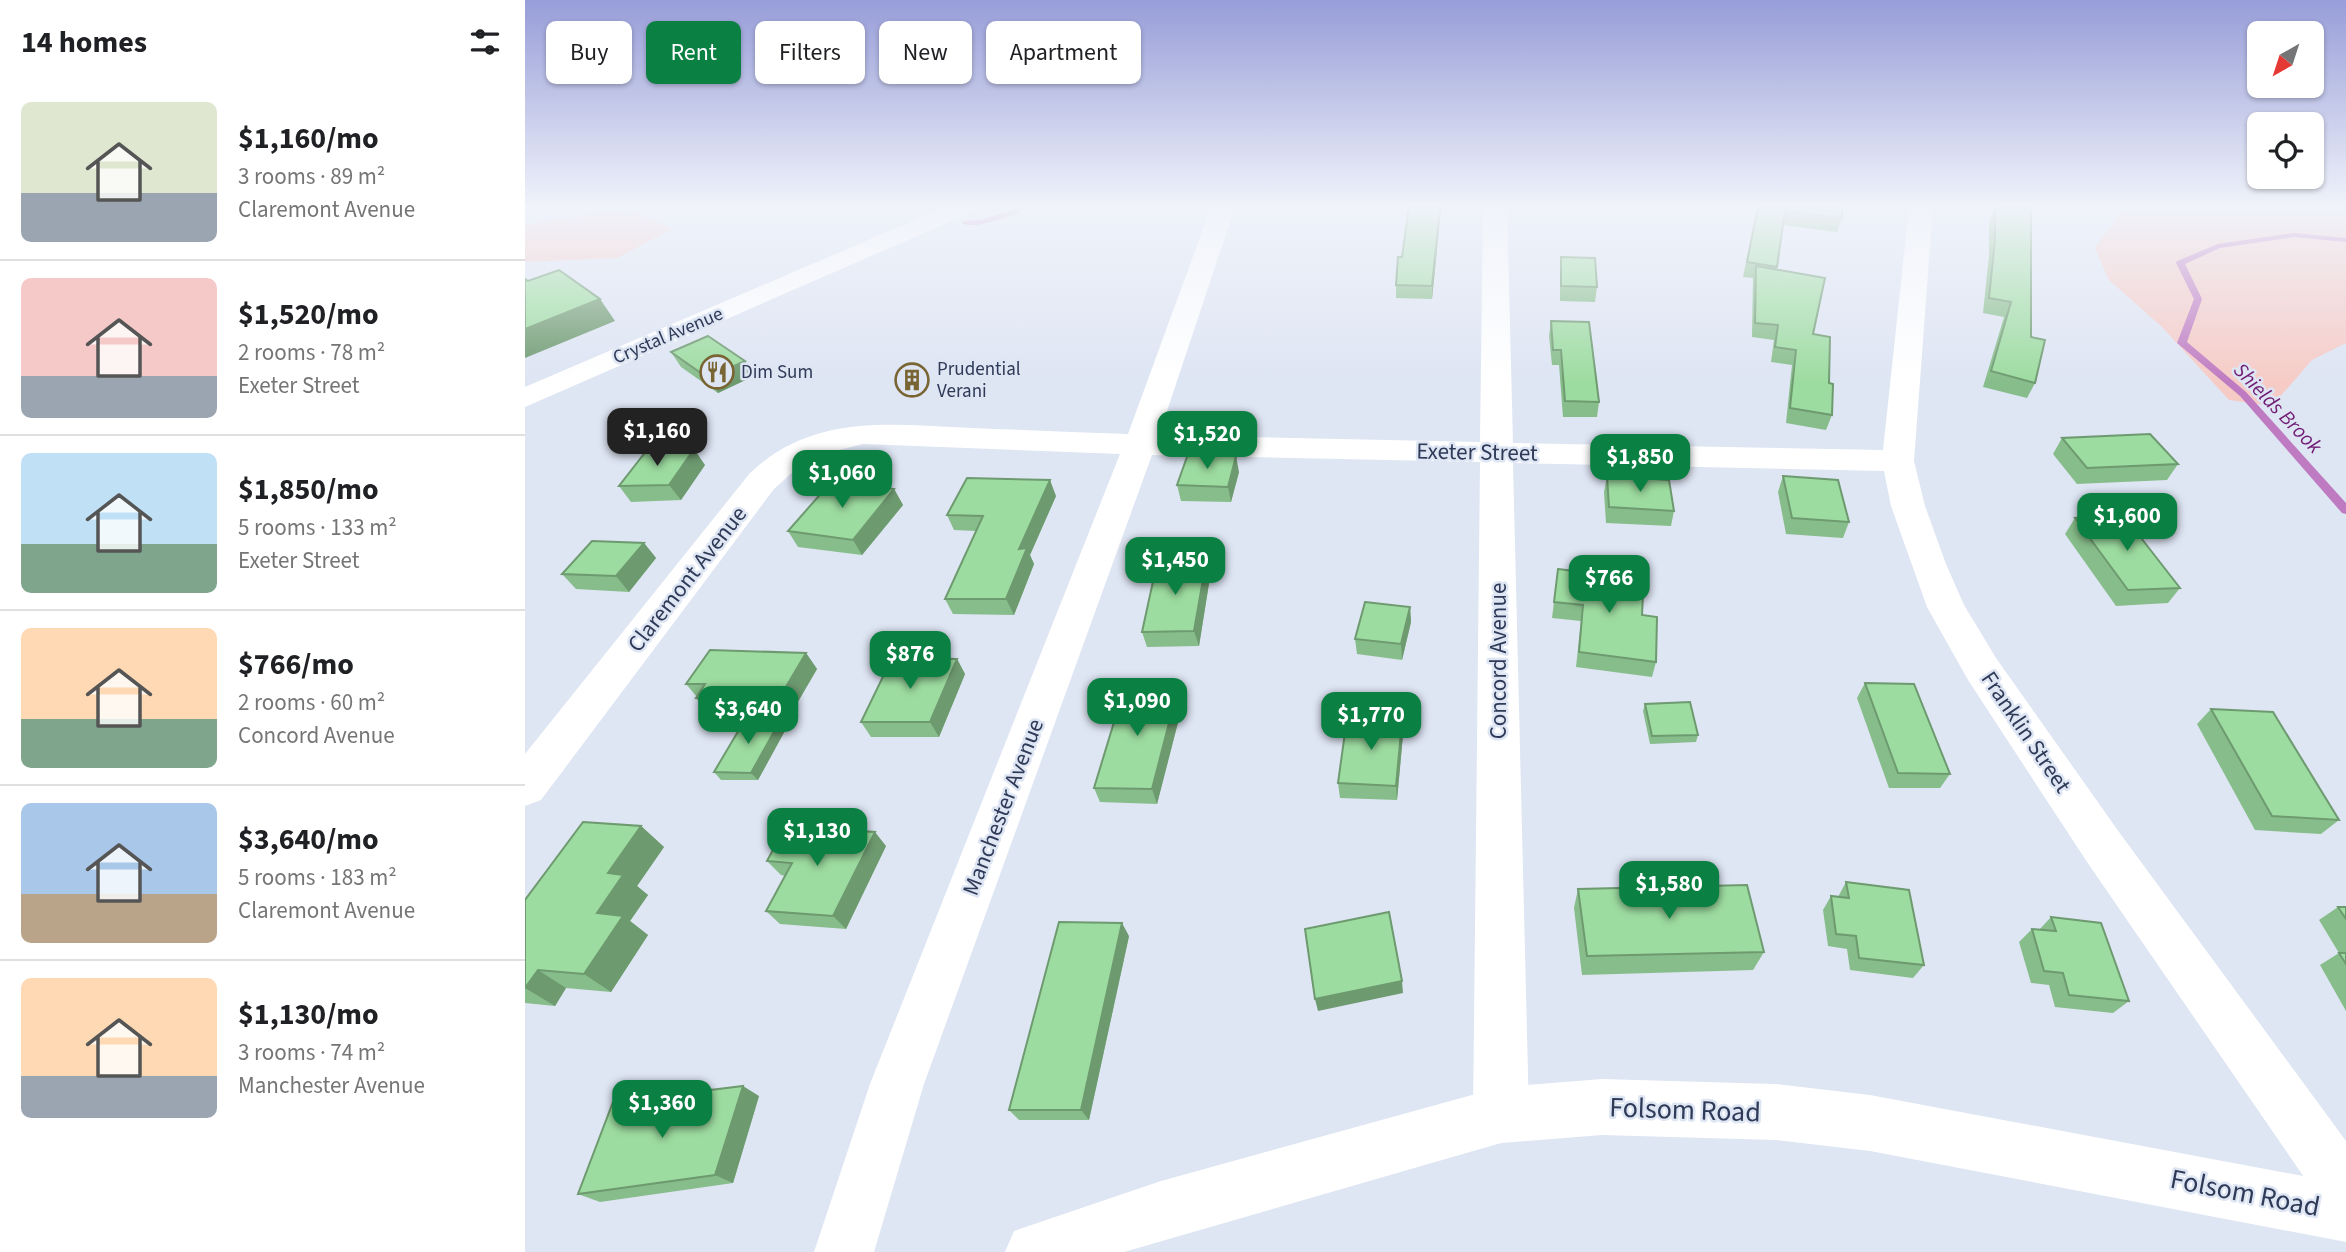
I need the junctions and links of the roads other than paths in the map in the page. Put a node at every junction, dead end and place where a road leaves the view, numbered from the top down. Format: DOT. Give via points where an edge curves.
graph roads {
  1 [pos="828,265"];
  2 [pos="1202,265"];
  3 [pos="1495,265"];
  4 [pos="1916,265"];
  5 [pos="525,398"];
  6 [pos="1140,445"];
  7 [pos="1496,453"];
  8 [pos="1898,461"];
  9 [pos="525,787"];
  10 [pos="1501,1115"];
  11 [pos="2346,1189"];
  12 [pos="2346,1213"];
  13 [pos="844,1252"];
  14 [pos="1035,1252"];
  1 -- 5 [label="street, Crystal Avenue"];
  2 -- 6 [label="street, Manchester Avenue"];
  3 -- 7 [label="street, Concord Avenue"];
  4 -- 8 [label="street, Franklin Street"];
  6 -- 7 [label="street, Exeter Street"];
  6 -- 9 [label="street, Claremont Avenue" via="863,434 828,440 788,457 762,481"];
  6 -- 13 [label="street, Manchester Avenue" via="898,1084"];
  7 -- 8 [label="street, Exeter Street"];
  7 -- 10 [label="street, Concord Avenue"];
  8 -- 11 [label="street, Franklin Street" via="1928,564 1946,607 1982,669"];
  10 -- 12 [label="street, Folsom Road" via="1602,1107 1664,1108 1775,1112 1870,1122"];
  10 -- 14 [label="street, Folsom Road" via="1161,1210"];
}
